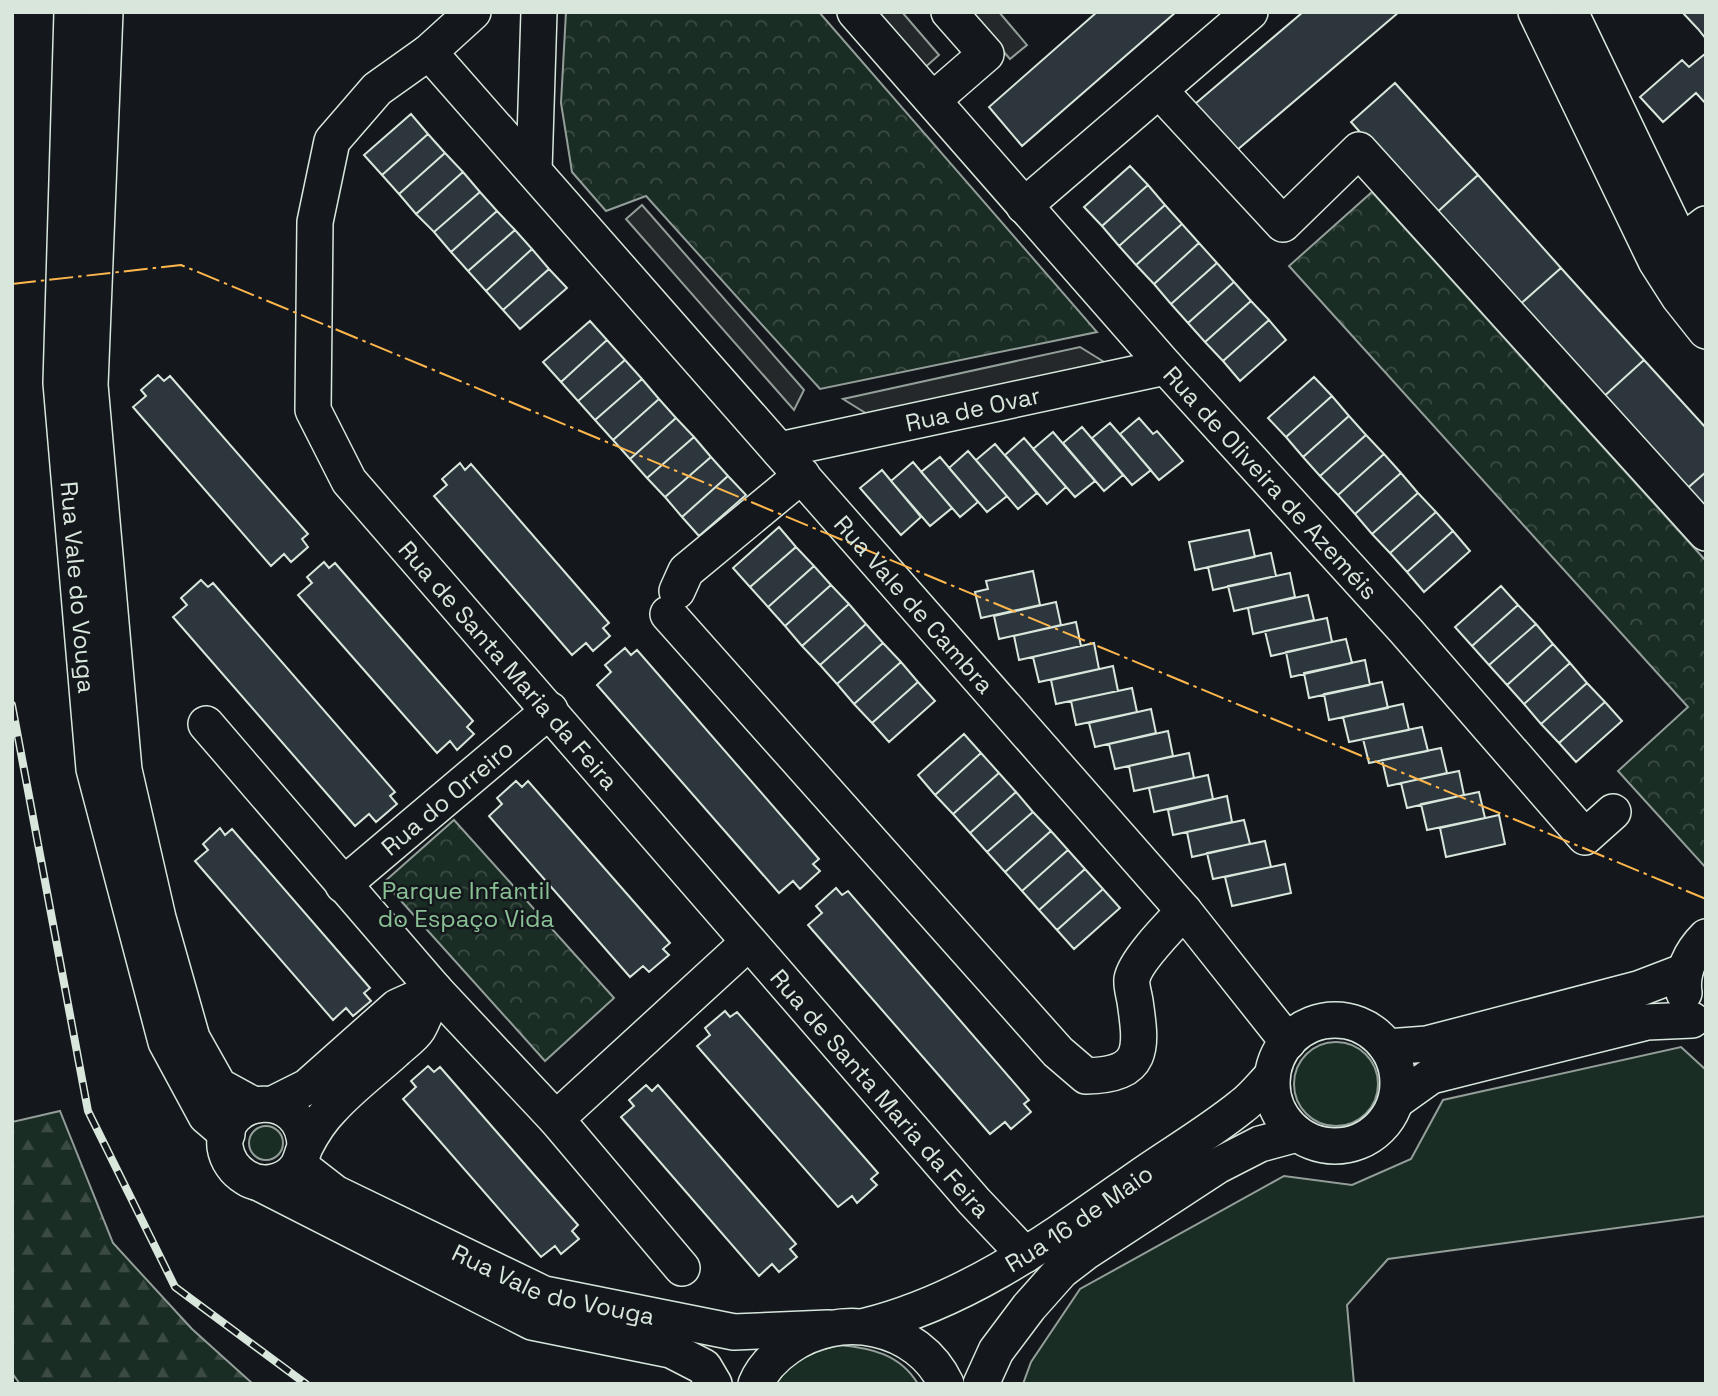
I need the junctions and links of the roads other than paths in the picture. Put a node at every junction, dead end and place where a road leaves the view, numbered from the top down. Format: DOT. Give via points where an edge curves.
graph roads {
  1 [pos="72,12"];
  2 [pos="106,12"];
  3 [pos="473,12"];
  4 [pos="538,12"];
  5 [pos="855,12"];
  6 [pos="949,12"];
  7 [pos="1250,12"];
  8 [pos="1536,12"];
  9 [pos="1570,12"];
  10 [pos="429,52"];
  11 [pos="1159,90"];
  12 [pos="933,100"];
  13 [pos="534,170"];
  14 [pos="1024,206"];
  15 [pos="1693,234"];
  16 [pos="1706,283"];
  17 [pos="1706,331"];
  18 [pos="1166,366"];
  19 [pos="779,450"];
  20 [pos="802,475"];
  21 [pos="1706,533"];
  22 [pos="550,710"];
  23 [pos="206,724"];
  24 [pos="1613,812"];
  25 [pos="343,885"];
  26 [pos="1184,911"];
  27 [pos="1706,937"];
  28 [pos="749,942"];
  29 [pos="1685,971"];
  30 [pos="435,990"];
  31 [pos="1699,1029"];
  32 [pos="1288,1042"];
  33 [pos="1387,1047"];
  34 [pos="1272,1076"];
  35 [pos="1396,1101"];
  36 [pos="263,1105"];
  37 [pos="556,1119"];
  38 [pos="227,1134"];
  39 [pos="1297,1134"];
  40 [pos="302,1156"];
  41 [pos="259,1183"];
  42 [pos="1025,1255"];
  43 [pos="682,1268"];
  44 [pos="866,1326"];
  45 [pos="828,1328"];
  46 [pos="714,1384"];
  47 [pos="756,1384"];
  48 [pos="946,1384"];
  49 [pos="981,1384"];
  1 -- 38 [label="street, Rua Vale do Vouga" via="61,383 94,769 166,1042 206,1116"];
  2 -- 36 [label="street, Rua Vale do Vouga" via="90,385 124,770 192,1038 219,1086"];
  3 -- 10 [label="street, Rua de Santa Maria da Feira"];
  4 -- 13 [label="street"];
  5 -- 12 [label="street, Rua de Oliveira de Azeméis"];
  6 -- 12 [label="street" via="986,54"];
  7 -- 11 [label="street"];
  8 -- 17 [label="street" via="1656,261"];
  9 -- 15 [label="street"];
  10 -- 13 [label="street, Rua Vale de Cambra"];
  10 -- 22 [label="street, Rua de Santa Maria da Feira" via="377,89 332,141 315,222 313,411 349,481"];
  11 -- 14 [label="street"];
  11 -- 21 [label="street" via="1283,224 1359,150"];
  12 -- 14 [label="street, Rua de Oliveira de Azeméis"];
  13 -- 19 [label="street, Rua Vale de Cambra"];
  14 -- 18 [label="street, Rua de Oliveira de Azeméis"];
  15 -- 16 [label="street"];
  18 -- 19 [label="street, Rua de Ovar"];
  18 -- 24 [label="street, Rua de Oliveira de Azeméis" via="1585,837"];
  19 -- 20 [label="street, Rua Vale de Cambra"];
  20 -- 26 [label="street, Rua Vale de Cambra"];
  20 -- 26 [label="street" via="686,571 672,603 1049,1042 1087,1076 1112,1076 1132,1063 1141,1041 1132,979 1150,948"];
  22 -- 25 [label="street, Rua do Orreiro"];
  22 -- 28 [label="street, Rua de Santa Maria da Feira"];
  23 -- 25 [label="street"];
  25 -- 30 [label="street"];
  26 -- 32 [label="street, Rua Vale de Cambra"];
  27 -- 29 [label="street" via="1692,953"];
  28 -- 37 [label="street"];
  28 -- 42 [label="street, Rua de Santa Maria da Feira"];
  29 -- 31 [label="street" via="1686,1004"];
  29 -- 33 [label="street" via="1638,989 1440,1041"];
  30 -- 36 [label="street" via="397,1007 307,1087"];
  30 -- 37 [label="street"];
  30 -- 40 [label="street" via="417,1031 331,1109"];
  31 -- 35 [label="street" via="1647,1022 1431,1076"];
  32 -- 33 [label="street" via="1320,1022 1338,1020 1374,1033"];
  32 -- 34 [label="street, Rua 16 de Maio"];
  33 -- 35 [label="street" via="1399,1082"];
  34 -- 39 [label="street" via="1273,1097 1282,1118"];
  34 -- 42 [label="street, Rua 16 de Maio" via="1243,1106"];
  35 -- 39 [label="street" via="1378,1130 1347,1146 1312,1143"];
  36 -- 38 [label="street" via="236,1116"];
  36 -- 40 [label="street, Rua Vale do Vouga" via="282,1107 297,1119 305,1137"];
  37 -- 43 [label="street"];
  38 -- 41 [label="street, Rua Vale do Vouga" via="225,1147 236,1171"];
  39 -- 49 [label="street, Rua 16 de Maio" via="1260,1144 1217,1166 1061,1271 996,1351"];
  40 -- 41 [label="street" via="285,1178"];
  40 -- 45 [label="street, Rua Vale do Vouga" via="334,1193 544,1294 734,1332"];
  41 -- 46 [label="street, Rua Vale do Vouga" via="533,1322 671,1350 704,1367"];
  42 -- 44 [label="street, Rua 16 de Maio" via="940,1301"];
  44 -- 45 [label="street, Rua Vale do Vouga"];
  44 -- 48 [label="street, Rua Vale do Vouga" via="895,1335 922,1351"];
  45 -- 47 [label="street, Rua Vale do Vouga" via="801,1338 777,1355"];
}
